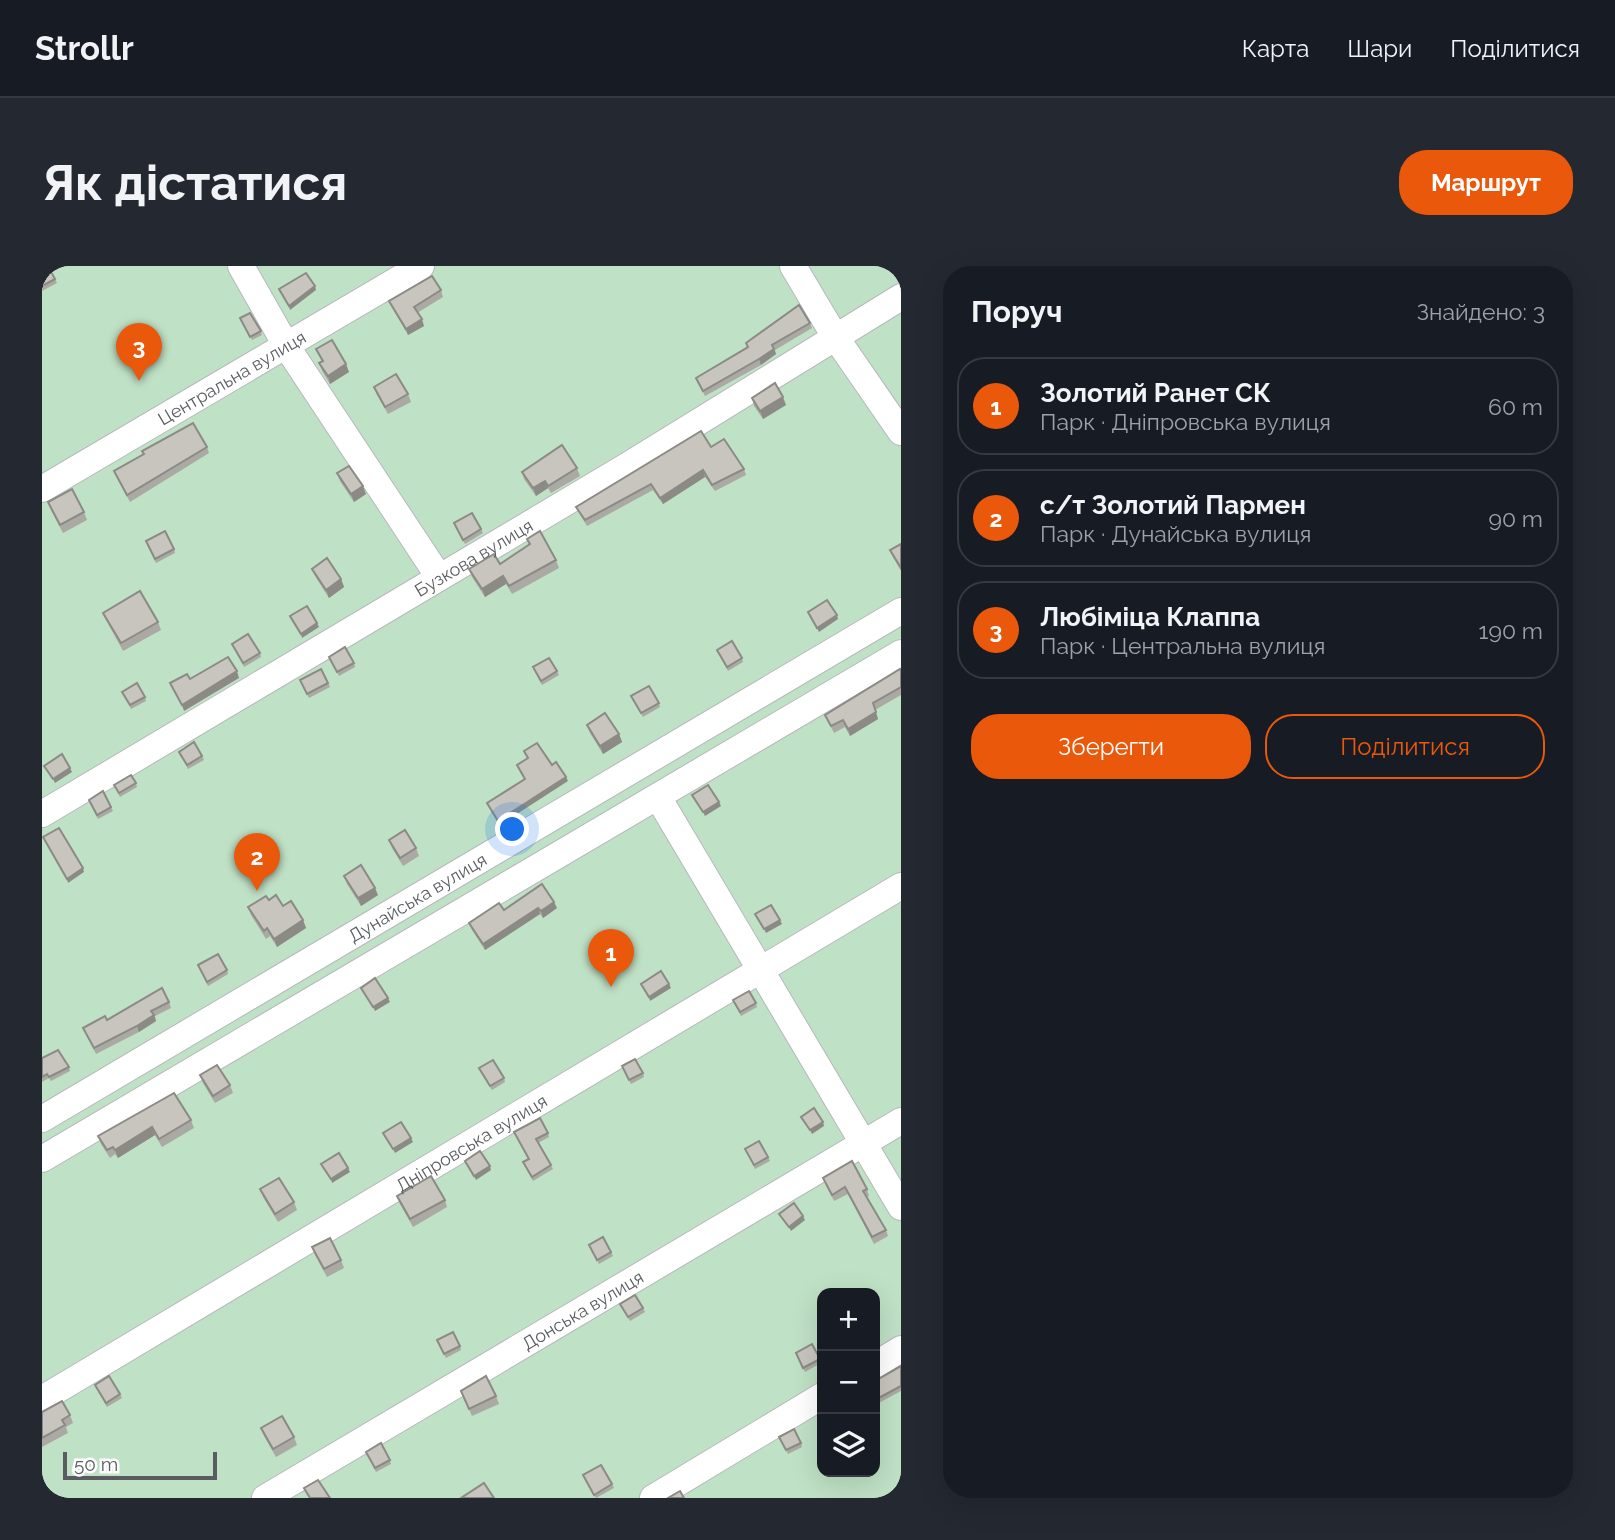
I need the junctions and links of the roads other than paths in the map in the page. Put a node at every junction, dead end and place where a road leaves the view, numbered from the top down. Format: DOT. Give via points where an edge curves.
graph roads {
  1 [pos="241,266"];
  2 [pos="421,266"];
  3 [pos="793,266"];
  4 [pos="901,297"];
  5 [pos="834,335"];
  6 [pos="287,347"];
  7 [pos="901,432"];
  8 [pos="42,489"];
  9 [pos="439,577"];
  10 [pos="901,611"];
  11 [pos="901,653"];
  12 [pos="658,797"];
  13 [pos="42,814"];
  14 [pos="901,886"];
  15 [pos="761,971"];
  16 [pos="42,1119"];
  17 [pos="901,1121"];
  18 [pos="864,1144"];
  19 [pos="42,1159"];
  20 [pos="901,1207"];
  21 [pos="901,1349"];
  22 [pos="880,1362"];
  23 [pos="42,1399"];
  24 [pos="817,1399"];
  25 [pos="265,1498"];
  26 [pos="653,1498"];
  1 -- 6 [label="street"];
  2 -- 6 [label="street, Центральна вулиця"];
  3 -- 5 [label="street"];
  4 -- 5 [label="street, Бузкова вулиця"];
  5 -- 7 [label="street"];
  5 -- 9 [label="street, Бузкова вулиця" via="627,466"];
  6 -- 8 [label="street, Центральна вулиця"];
  6 -- 9 [label="street"];
  9 -- 13 [label="street, Бузкова вулиця"];
  10 -- 16 [label="street, Дунайська вулиця"];
  11 -- 12 [label="street, Дунайська вулиця"];
  12 -- 15 [label="street"];
  12 -- 19 [label="street, Дунайська вулиця"];
  14 -- 15 [label="street, Дніпровська вулиця"];
  15 -- 18 [label="street"];
  15 -- 23 [label="street, Дніпровська вулиця"];
  17 -- 18 [label="street, Донська вулиця"];
  18 -- 20 [label="street"];
  18 -- 25 [label="street, Донська вулиця"];
  21 -- 22 [label="street"];
  24 -- 26 [label="street"];
}
